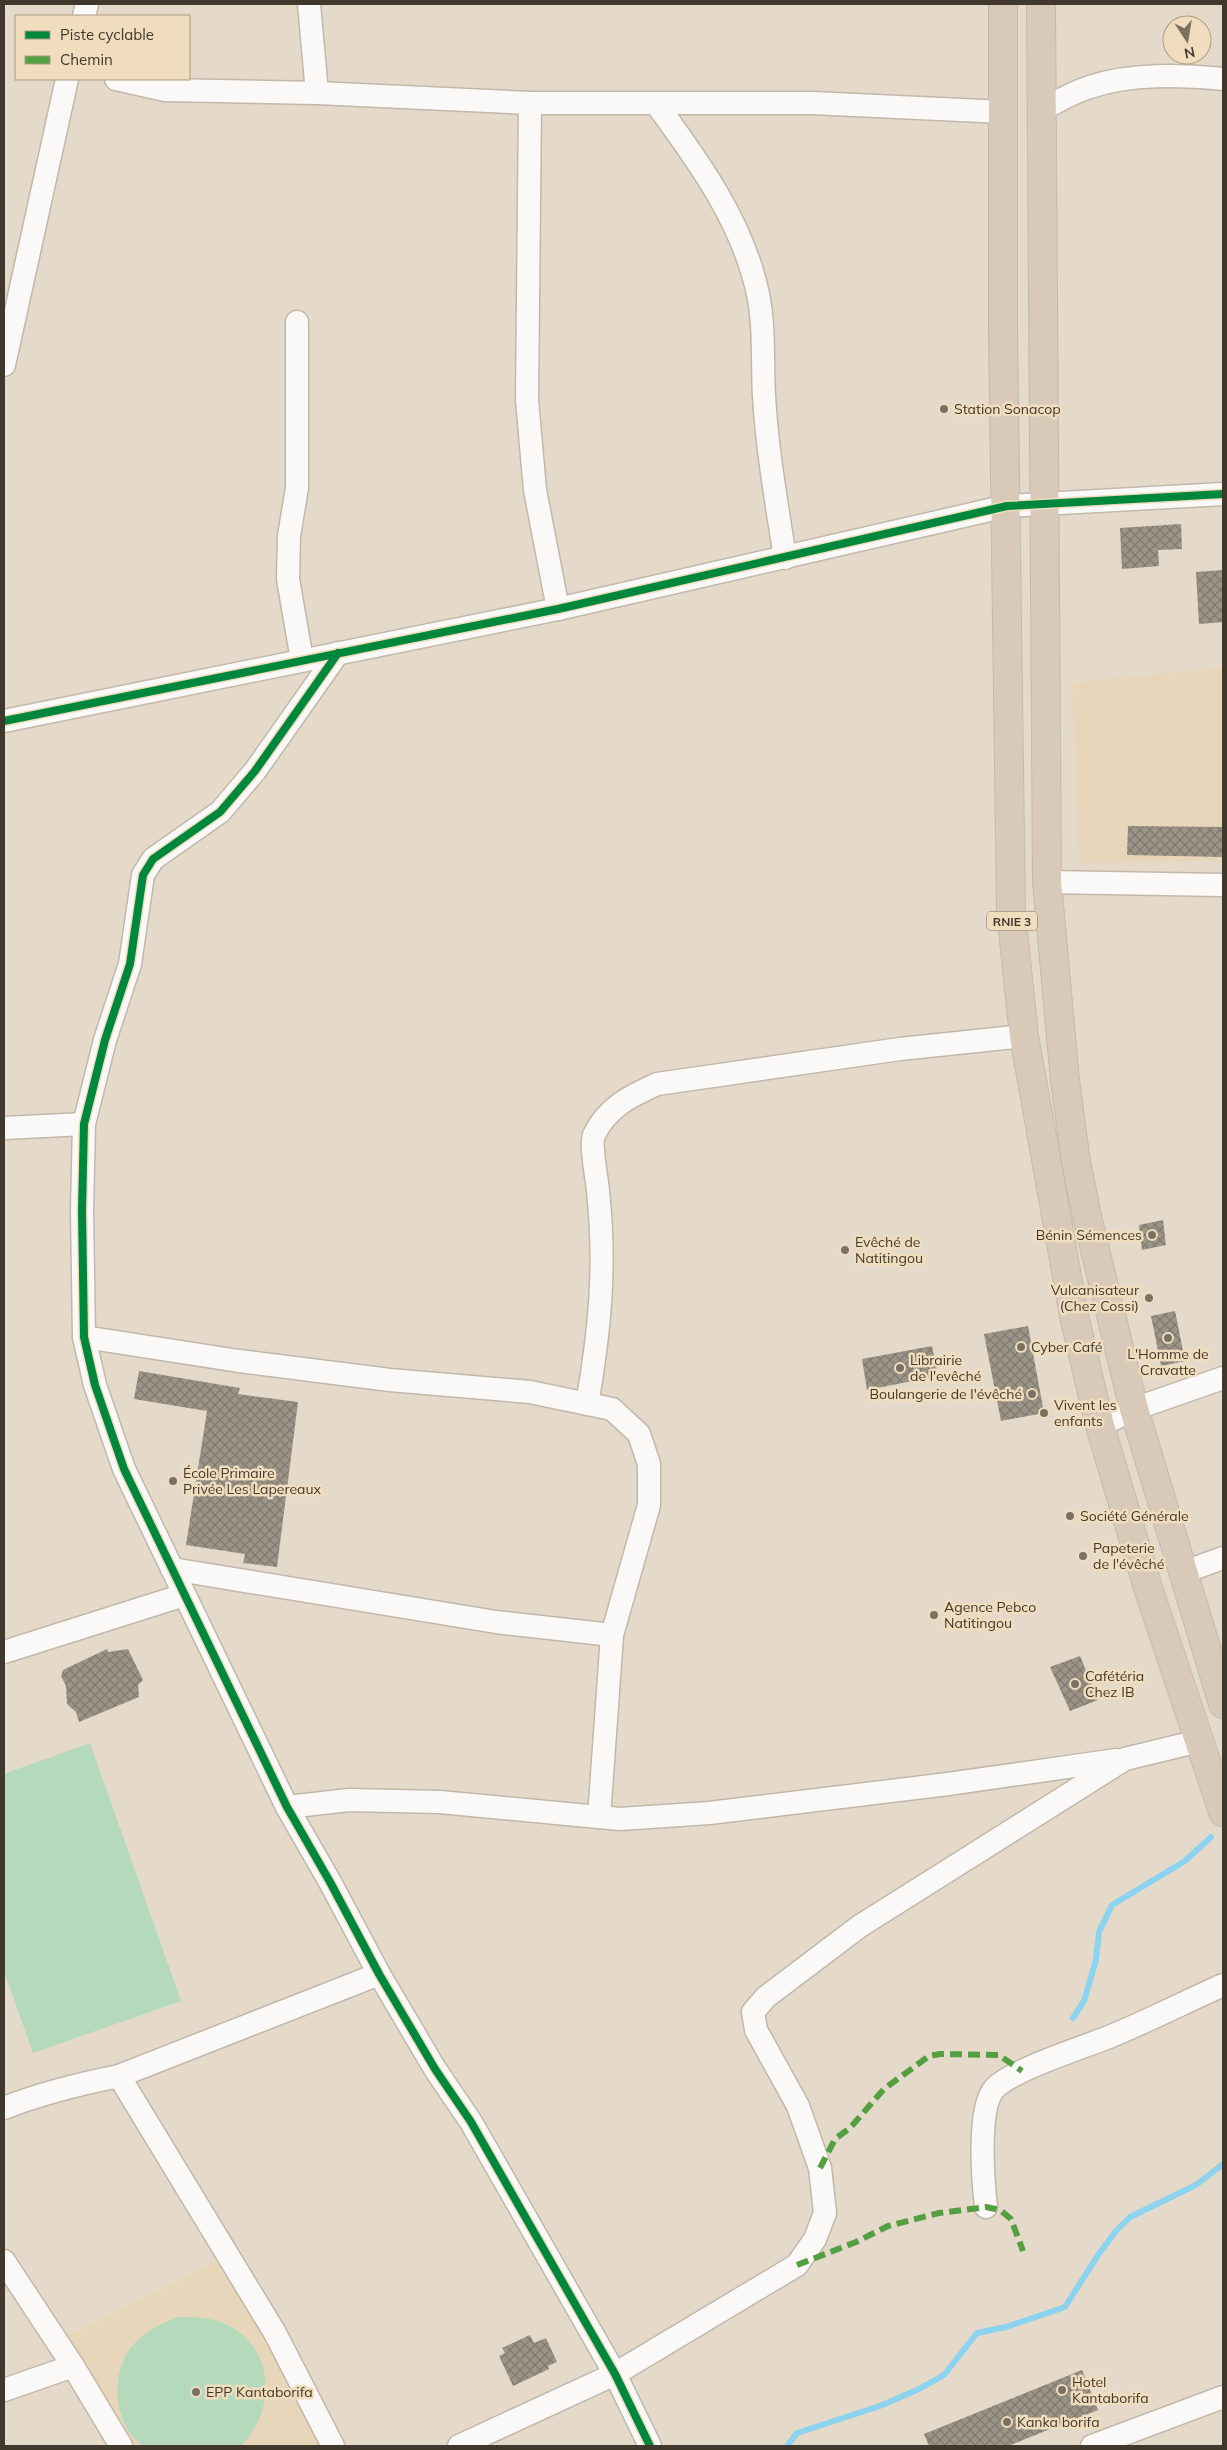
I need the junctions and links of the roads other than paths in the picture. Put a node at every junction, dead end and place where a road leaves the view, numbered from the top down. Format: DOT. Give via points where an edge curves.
graph roads {
  1 [pos="309,4"];
  2 [pos="1003,4"];
  3 [pos="1041,4"];
  4 [pos="1223,79"];
  5 [pos="67,80"];
  6 [pos="120,80"];
  7 [pos="317,93"];
  8 [pos="530,103"];
  9 [pos="657,105"];
  10 [pos="1041,110"];
  11 [pos="1004,112"];
  12 [pos="297,322"];
  13 [pos="4,365"];
  14 [pos="1223,494"];
  15 [pos="1043,504"];
  16 [pos="1007,506"];
  17 [pos="785,558"];
  18 [pos="558,609"];
  19 [pos="338,653"];
  20 [pos="302,660"];
  21 [pos="4,721"];
  22 [pos="1047,882"];
  23 [pos="1223,885"];
  24 [pos="1024,1036"];
  25 [pos="84,1124"];
  26 [pos="4,1128"];
  27 [pos="84,1337"];
  28 [pos="1223,1378"];
  29 [pos="587,1404"];
  30 [pos="1134,1409"];
  31 [pos="1100,1426"];
  32 [pos="1223,1558"];
  33 [pos="172,1569"];
  34 [pos="1184,1572"];
  35 [pos="184,1595"];
  36 [pos="612,1635"];
  37 [pos="4,1652"];
  38 [pos="1223,1704"];
  39 [pos="1199,1740"];
  40 [pos="1125,1759"];
  41 [pos="287,1807"];
  42 [pos="1223,1812"];
  43 [pos="599,1817"];
  44 [pos="379,1974"];
  45 [pos="1223,1985"];
  46 [pos="119,2076"];
  47 [pos="4,2108"];
  48 [pos="986,2206"];
  49 [pos="4,2261"];
  50 [pos="73,2366"];
  51 [pos="615,2374"];
  52 [pos="4,2390"];
  53 [pos="1223,2397"];
  54 [pos="120,2446"];
  55 [pos="333,2446"];
  56 [pos="459,2446"];
  57 [pos="650,2446"];
  58 [pos="1092,2446"];
  1 -- 7 [label="street"];
  2 -- 11 [label="highway, RNIE 3"];
  3 -- 10 [label="highway, RNIE 3"];
  4 -- 10 [label="street" via="1194,76 1133,78 1090,86"];
  5 -- 13 [label="street"];
  6 -- 7 [label="street" via="165,90"];
  7 -- 8 [label="street"];
  8 -- 9 [label="street"];
  8 -- 18 [label="street" via="527,400 536,490"];
  9 -- 11 [label="street" via="812,103"];
  9 -- 17 [label="street" via="702,166 725,206 743,245 758,294 764,344 764,397"];
  10 -- 15 [label="highway, RNIE 3"];
  11 -- 16 [label="highway, RNIE 3" via="1003,331"];
  12 -- 20 [label="street" via="297,488 288,579"];
  14 -- 15 [label="street"];
  15 -- 16 [label="street"];
  15 -- 22 [label="highway, RNIE 3"];
  16 -- 17 [label="street"];
  16 -- 24 [label="highway, RNIE 3" via="1011,912"];
  17 -- 18 [label="street"];
  18 -- 19 [label="street"];
  19 -- 20 [label="street"];
  19 -- 25 [label="street" via="255,770 220,812 152,859 142,875 130,964 105,1040"];
  20 -- 21 [label="street"];
  22 -- 23 [label="street"];
  22 -- 30 [label="highway, RNIE 3" via="1076,1162"];
  24 -- 29 [label="street" via="900,1049 658,1084 630,1096 607,1113 593,1137 602,1257 598,1342"];
  24 -- 31 [label="highway, RNIE 3" via="1074,1316"];
  25 -- 26 [label="street"];
  25 -- 27 [label="street"];
  27 -- 29 [label="street" via="390,1380 530,1392"];
  27 -- 33 [label="street" via="95,1385 124,1469"];
  28 -- 30 [label="street"];
  29 -- 36 [label="street" via="612,1409 639,1434 648,1464 649,1505"];
  30 -- 31 [label="street"];
  30 -- 34 [label="highway, RNIE 3"];
  31 -- 39 [label="highway, RNIE 3" via="1148,1588"];
  32 -- 34 [label="street"];
  33 -- 35 [label="street"];
  33 -- 36 [label="street" via="496,1622"];
  34 -- 38 [label="highway, RNIE 3"];
  35 -- 37 [label="street"];
  35 -- 41 [label="street"];
  36 -- 43 [label="street"];
  39 -- 40 [label="street"];
  39 -- 42 [label="highway, RNIE 3"];
  40 -- 43 [label="street" via="708,1813 620,1819"];
  40 -- 51 [label="street" via="860,1926 766,1998 753,2012 756,2030 798,2106 820,2168 825,2213 815,2239 797,2265"];
  41 -- 43 [label="street" via="349,1800 440,1802"];
  41 -- 44 [label="street"];
  44 -- 46 [label="street"];
  44 -- 51 [label="street" via="435,2069 471,2122"];
  45 -- 48 [label="street" via="1112,2036 1022,2072 994,2088 985,2112 982,2172"];
  46 -- 47 [label="street" via="76,2084"];
  46 -- 55 [label="street" via="275,2333"];
  49 -- 50 [label="street"];
  50 -- 52 [label="street"];
  50 -- 54 [label="street"];
  51 -- 56 [label="street"];
  51 -- 57 [label="street"];
  53 -- 58 [label="street"];
}
